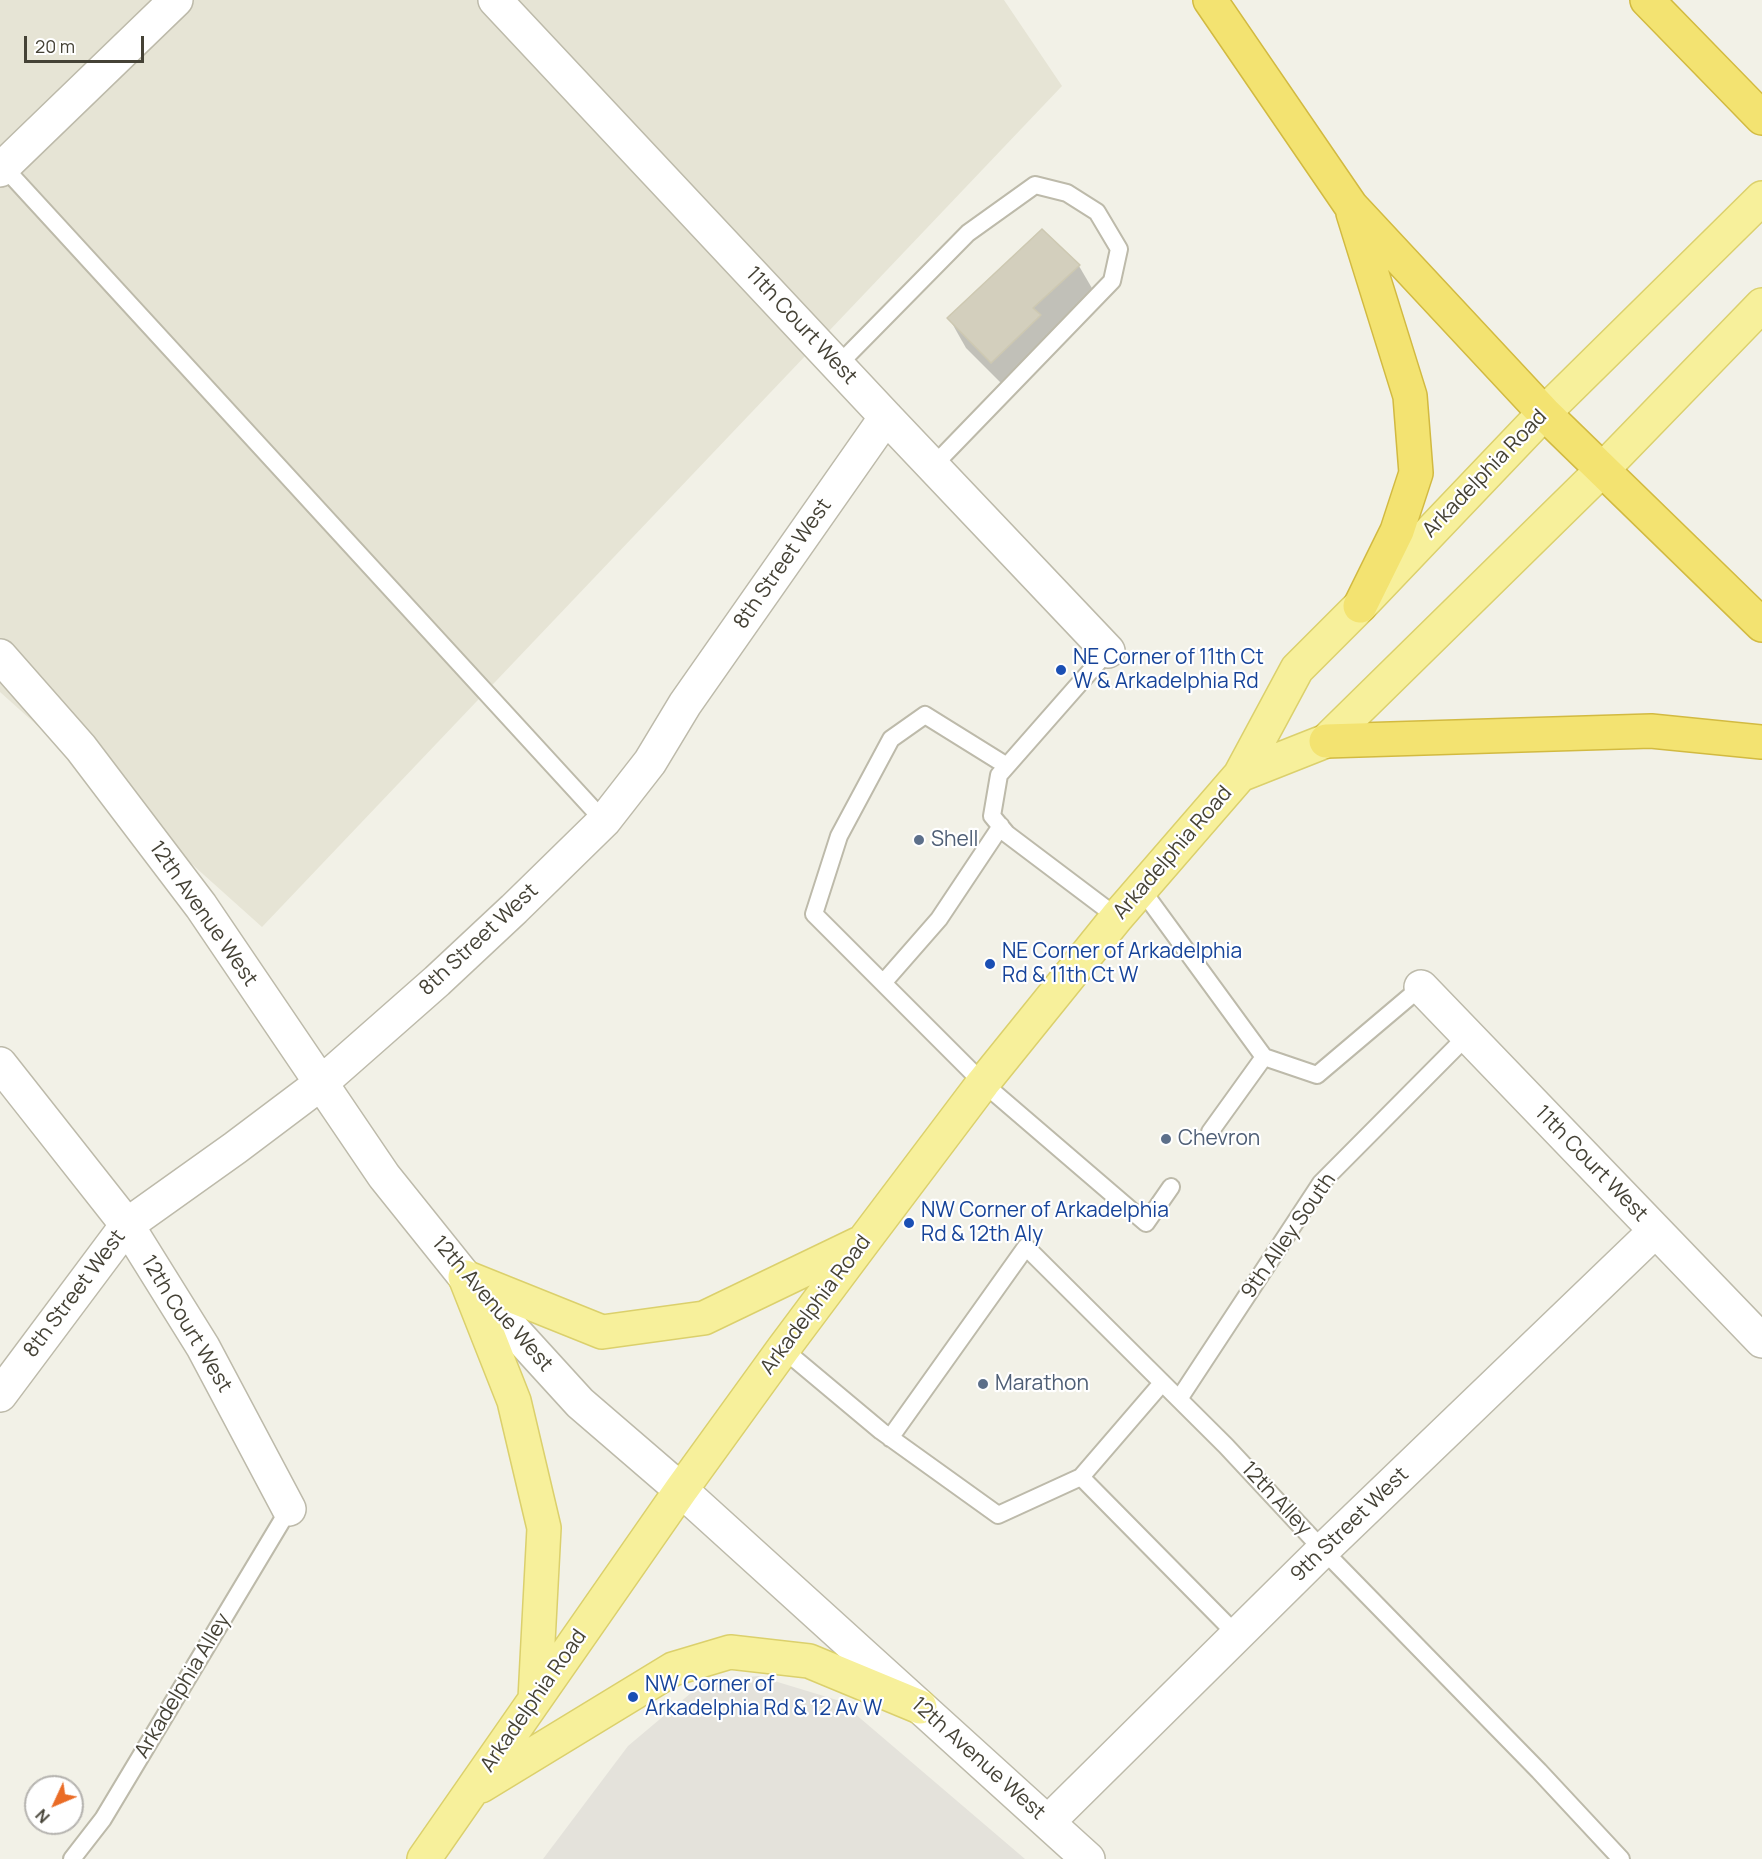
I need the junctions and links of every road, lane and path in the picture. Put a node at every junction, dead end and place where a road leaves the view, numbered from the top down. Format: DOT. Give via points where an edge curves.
graph roads {
  1 [pos="176,0"];
  2 [pos="495,0"];
  3 [pos="1210,0"];
  4 [pos="1647,0"];
  5 [pos="1762,118"];
  6 [pos="1,167"];
  7 [pos="1762,198"];
  8 [pos="1351,206"];
  9 [pos="1762,305"];
  10 [pos="838,365"];
  11 [pos="1544,413"];
  12 [pos="886,417"];
  13 [pos="934,465"];
  14 [pos="1603,469"];
  15 [pos="1360,606"];
  16 [pos="1762,624"];
  17 [pos="1108,651"];
  18 [pos="0,656"];
  19 [pos="1326,741"];
  20 [pos="1762,742"];
  21 [pos="1007,766"];
  22 [pos="1240,775"];
  23 [pos="604,821"];
  24 [pos="1000,826"];
  25 [pos="1142,890"];
  26 [pos="1118,917"];
  27 [pos="884,983"];
  28 [pos="1421,987"];
  29 [pos="1467,1036"];
  30 [pos="1264,1057"];
  31 [pos="0,1064"];
  32 [pos="983,1083"];
  33 [pos="320,1084"];
  34 [pos="1210,1132"];
  35 [pos="1171,1187"];
  36 [pos="127,1225"];
  37 [pos="1655,1231"];
  38 [pos="863,1242"];
  39 [pos="465,1277"];
  40 [pos="1762,1341"];
  41 [pos="783,1349"];
  42 [pos="1162,1383"];
  43 [pos="0,1395"];
  44 [pos="1179,1399"];
  45 [pos="890,1438"];
  46 [pos="1081,1477"];
  47 [pos="681,1490"];
  48 [pos="289,1509"];
  49 [pos="1323,1550"];
  50 [pos="1237,1635"];
  51 [pos="535,1700"];
  52 [pos="920,1707"];
  53 [pos="471,1791"];
  54 [pos="1048,1822"];
  55 [pos="72,1859"];
  56 [pos="424,1859"];
  57 [pos="1089,1859"];
  58 [pos="1621,1859"];
  1 -- 6 [label="street"];
  2 -- 10 [label="street, 11th Court West"];
  3 -- 8 [label="highway"];
  4 -- 5 [label="highway"];
  6 -- 23 [label="lane"];
  7 -- 11 [label="main road, Arkadelphia Road"];
  8 -- 11 [label="highway"];
  8 -- 15 [label="highway" via="1410,396 1416,473 1397,531"];
  9 -- 14 [label="main road, Arkadelphia Road"];
  10 -- 12 [label="street, 11th Court West"];
  10 -- 13 [label="lane" via="968,233 1035,185 1067,194 1097,212 1119,249 1112,281"];
  11 -- 14 [label="highway"];
  11 -- 15 [label="main road, Arkadelphia Road"];
  12 -- 13 [label="street, 11th Court West"];
  12 -- 23 [label="street, 8th Street West" via="685,704 650,762"];
  13 -- 17 [label="street, 11th Court West"];
  14 -- 16 [label="highway"];
  14 -- 19 [label="main road, Arkadelphia Road"];
  15 -- 22 [label="main road, Arkadelphia Road" via="1297,669"];
  17 -- 21 [label="lane"];
  18 -- 33 [label="street, 12th Avenue West" via="81,748 194,897"];
  19 -- 20 [label="highway" via="1651,731"];
  19 -- 22 [label="main road, Arkadelphia Road"];
  21 -- 24 [label="lane" via="999,775 992,816"];
  21 -- 27 [label="lane" via="925,715 891,739 839,836 814,914"];
  22 -- 25 [label="main road, Arkadelphia Road"];
  23 -- 33 [label="street, 8th Street West" via="514,909"];
  24 -- 26 [label="lane"];
  24 -- 27 [label="lane" via="939,919"];
  25 -- 26 [label="main road, Arkadelphia Road"];
  25 -- 30 [label="lane"];
  26 -- 32 [label="main road, Arkadelphia Road"];
  27 -- 32 [label="lane"];
  28 -- 29 [label="street, 11th Court West"];
  28 -- 30 [label="lane" via="1317,1075"];
  29 -- 37 [label="street, 11th Court West"];
  29 -- 44 [label="lane, 9th Alley South" via="1321,1183"];
  30 -- 34 [label="lane"];
  31 -- 36 [label="street, 12th Court West"];
  32 -- 35 [label="lane" via="1146,1223"];
  32 -- 38 [label="main road, Arkadelphia Road"];
  33 -- 36 [label="street, 8th Street West"];
  33 -- 39 [label="street, 12th Avenue West" via="384,1176"];
  36 -- 43 [label="street, 8th Street West"];
  36 -- 48 [label="street, 12th Court West" via="203,1347"];
  37 -- 40 [label="street, 11th Court West"];
  37 -- 49 [label="street, 9th Street West"];
  38 -- 39 [label="main road" via="705,1318 602,1332"];
  38 -- 41 [label="main road, Arkadelphia Road"];
  39 -- 47 [label="street, 12th Avenue West" via="580,1403"];
  39 -- 51 [label="main road" via="514,1401 544,1528"];
  41 -- 45 [label="lane"];
  41 -- 47 [label="main road, Arkadelphia Road"];
  42 -- 44 [label="lane, 12th Alley"];
  42 -- 45 [label="lane, 12th Alley" via="1026,1247"];
  42 -- 46 [label="lane"];
  44 -- 49 [label="lane, 12th Alley"];
  45 -- 46 [label="lane" via="998,1515"];
  46 -- 50 [label="lane"];
  47 -- 51 [label="main road, Arkadelphia Road"];
  47 -- 52 [label="street, 12th Avenue West"];
  48 -- 55 [label="lane, Arkadelphia Alley" via="103,1819"];
  49 -- 50 [label="street, 9th Street West"];
  49 -- 58 [label="lane, 12th Alley"];
  50 -- 54 [label="street, 9th Street West"];
  51 -- 53 [label="main road, Arkadelphia Road"];
  52 -- 53 [label="main road" via="808,1661 730,1652 673,1669"];
  52 -- 54 [label="street, 12th Avenue West"];
  53 -- 56 [label="main road, Arkadelphia Road"];
  54 -- 57 [label="street, 12th Avenue West"];
}
